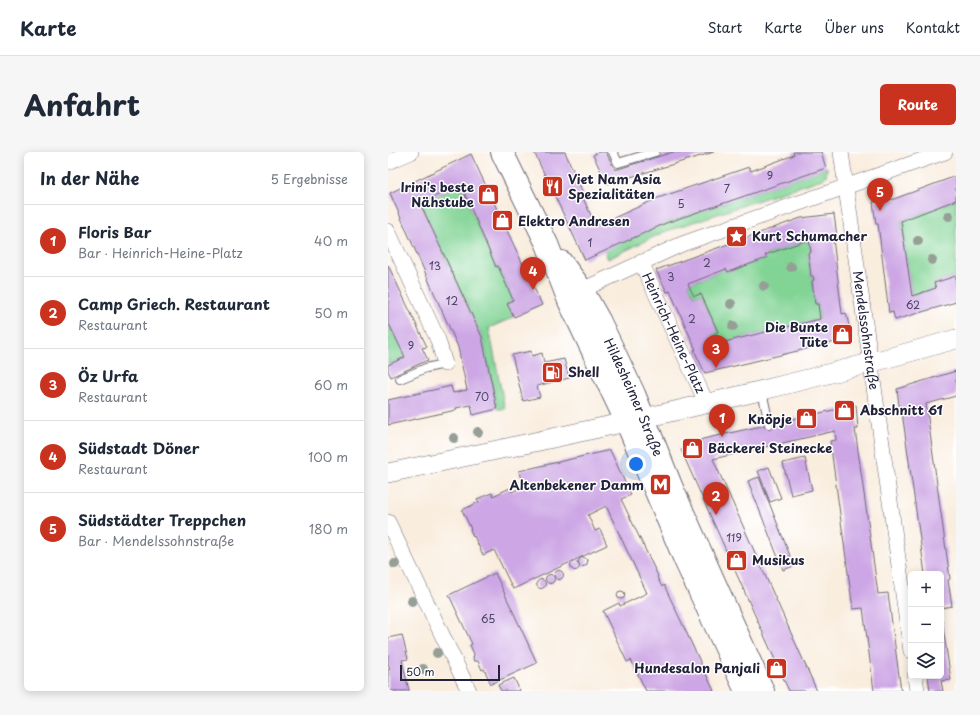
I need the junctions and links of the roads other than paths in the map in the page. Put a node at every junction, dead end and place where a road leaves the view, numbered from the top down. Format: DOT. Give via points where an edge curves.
graph roads {
  1 [pos="502,152"];
  2 [pos="613,152"];
  3 [pos="655,152"];
  4 [pos="841,152"];
  5 [pos="945,152"];
  6 [pos="405,153"];
  7 [pos="388,162"];
  8 [pos="846,188"];
  9 [pos="388,231"];
  10 [pos="547,244"];
  11 [pos="641,262"];
  12 [pos="582,290"];
  13 [pos="956,339"];
  14 [pos="445,364"];
  15 [pos="870,364"];
  16 [pos="400,379"];
  17 [pos="762,391"];
  18 [pos="707,404"];
  19 [pos="636,421"];
  20 [pos="770,424"];
  21 [pos="388,473"];
  22 [pos="388,522"];
  23 [pos="910,643"];
  24 [pos="915,679"];
  25 [pos="469,691"];
  26 [pos="746,691"];
  27 [pos="763,691"];
  28 [pos="917,691"];
  1 -- 10 [label="main road, Hildesheimer Straße"];
  2 -- 3 [label="lane" via="618,164"];
  4 -- 8 [label="street, Mendelssohnstraße"];
  5 -- 8 [label="street"];
  6 -- 7 [label="street"];
  8 -- 11 [label="street" via="682,244"];
  8 -- 15 [label="street, Mendelssohnstraße"];
  9 -- 14 [label="street" via="438,340"];
  10 -- 12 [label="main road, Hildesheimer Straße"];
  10 -- 19 [label="main road, Hildesheimer Straße" via="569,301"];
  11 -- 12 [label="street"];
  11 -- 18 [label="street, Heinrich-Heine-Platz"];
  12 -- 19 [label="main road, Hildesheimer Straße" via="600,322"];
  13 -- 15 [label="street"];
  14 -- 16 [label="lane" via="426,368"];
  15 -- 17 [label="street"];
  15 -- 23 [label="street, Mendelssohnstraße"];
  17 -- 18 [label="street"];
  17 -- 20 [label="lane"];
  18 -- 19 [label="street"];
  19 -- 21 [label="street"];
  19 -- 26 [label="main road, Hildesheimer Straße" via="685,560"];
  19 -- 27 [label="main road, Hildesheimer Straße" via="672,488"];
  22 -- 25 [label="street"];
  24 -- 28 [label="street"];
}
